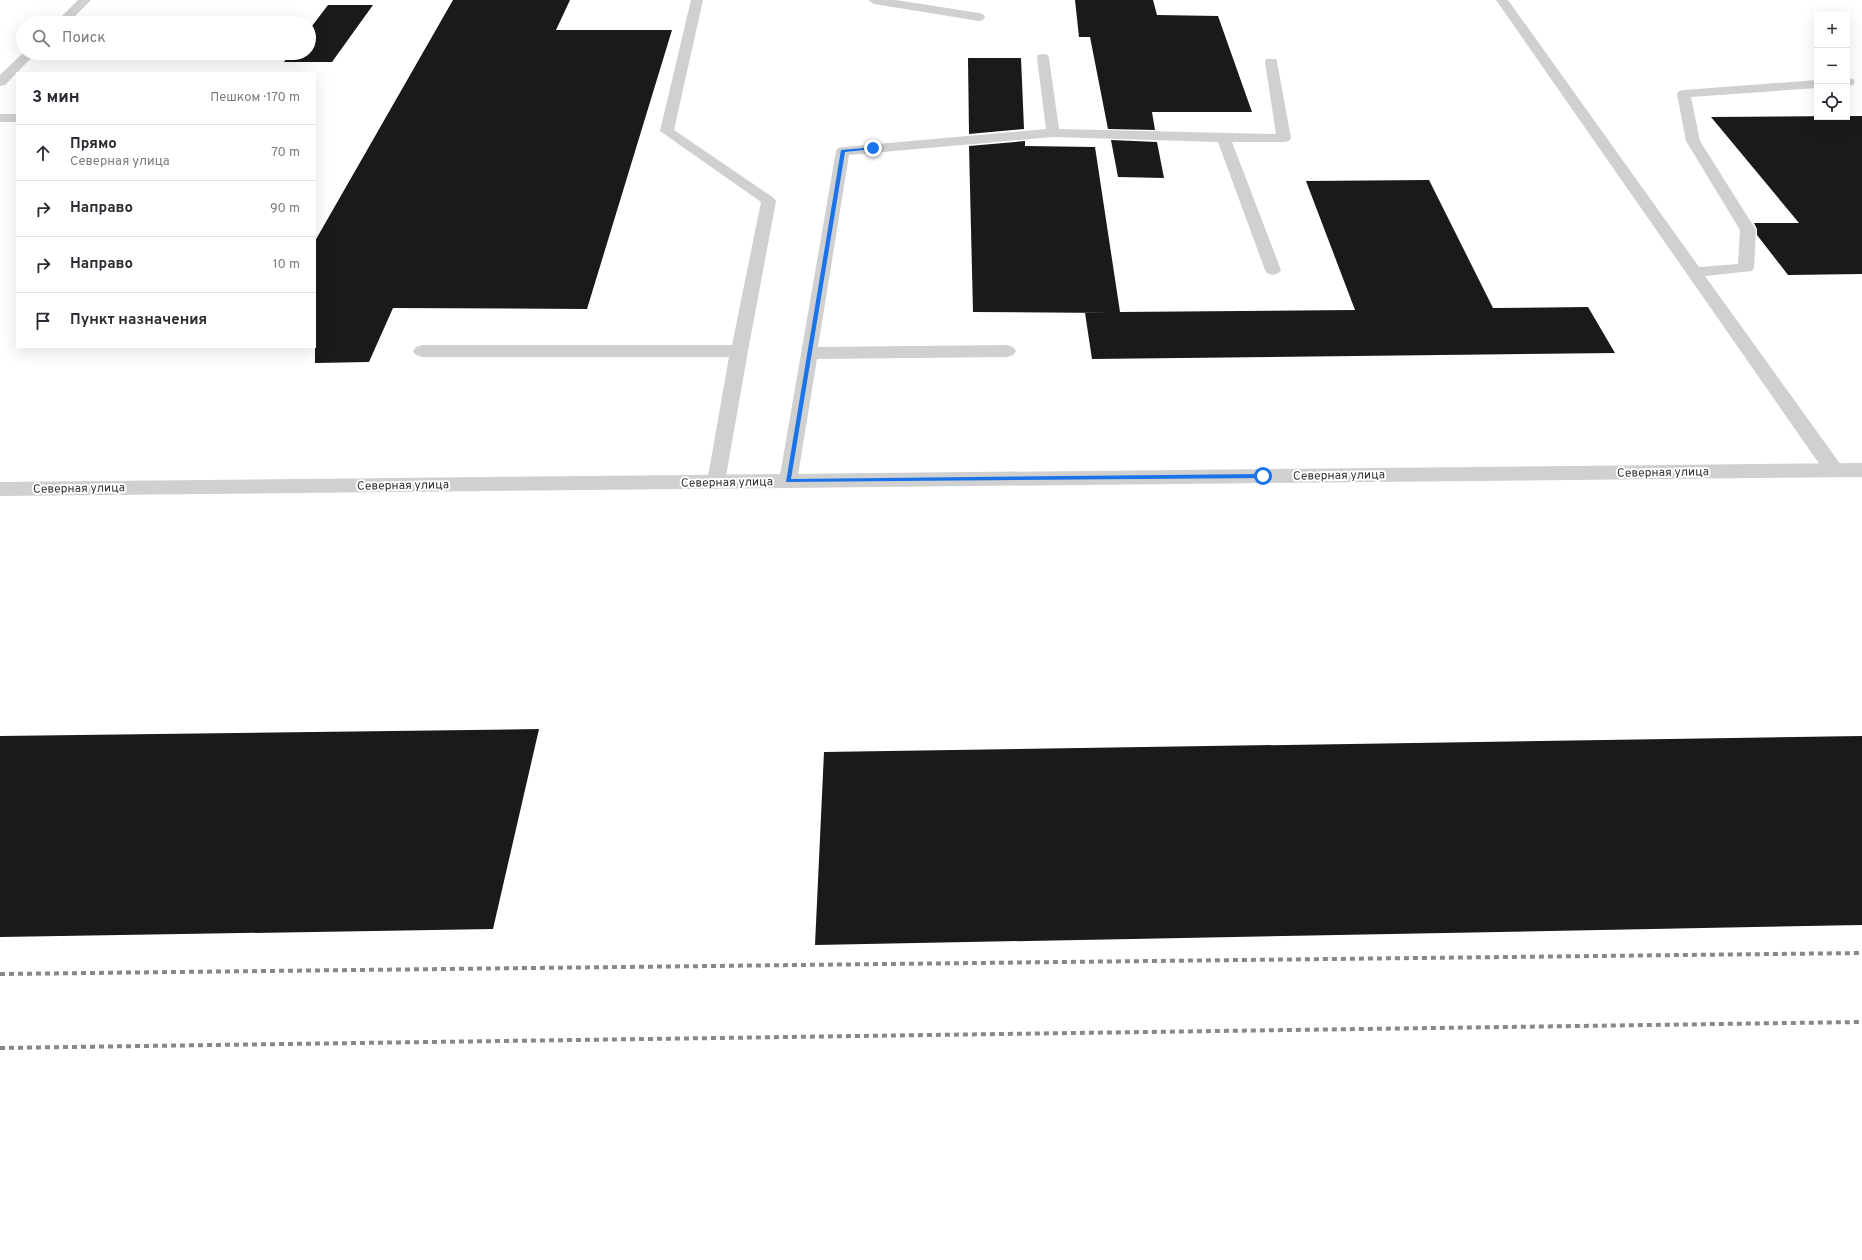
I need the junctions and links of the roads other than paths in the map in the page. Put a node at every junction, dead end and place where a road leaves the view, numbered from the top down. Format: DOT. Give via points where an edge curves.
graph roads {
  1 [pos="85,0"];
  2 [pos="697,0"];
  3 [pos="874,0"];
  4 [pos="1502,0"];
  5 [pos="68,16"];
  6 [pos="979,17"];
  7 [pos="1042,58"];
  8 [pos="23,60"];
  9 [pos="1272,62"];
  10 [pos="0,82"];
  11 [pos="1814,84"];
  12 [pos="0,118"];
  13 [pos="16,118"];
  14 [pos="1053,133"];
  15 [pos="1223,138"];
  16 [pos="1273,270"];
  17 [pos="1694,272"];
  18 [pos="422,351"];
  19 [pos="739,351"];
  20 [pos="1007,351"];
  21 [pos="809,353"];
  22 [pos="1834,470"];
  23 [pos="1862,470"];
  24 [pos="788,481"];
  25 [pos="716,482"];
  26 [pos="0,489"];
  1 -- 5 [label="lane"];
  2 -- 19 [label="lane" via="667,131 770,201"];
  3 -- 6 [label="lane"];
  4 -- 17 [label="lane"];
  7 -- 14 [label="lane"];
  8 -- 10 [label="lane"];
  9 -- 15 [label="lane" via="1284,138"];
  11 -- 17 [label="lane" via="1684,94 1693,141 1748,230 1746,268"];
  12 -- 13 [label="lane"];
  14 -- 15 [label="lane"];
  14 -- 21 [label="lane" via="843,150"];
  15 -- 16 [label="lane"];
  17 -- 22 [label="lane"];
  18 -- 19 [label="lane"];
  19 -- 25 [label="lane"];
  20 -- 21 [label="lane"];
  21 -- 24 [label="lane"];
  22 -- 23 [label="street, Северная улица"];
  22 -- 24 [label="street, Северная улица"];
  24 -- 25 [label="street, Северная улица"];
  25 -- 26 [label="street, Северная улица"];
}
